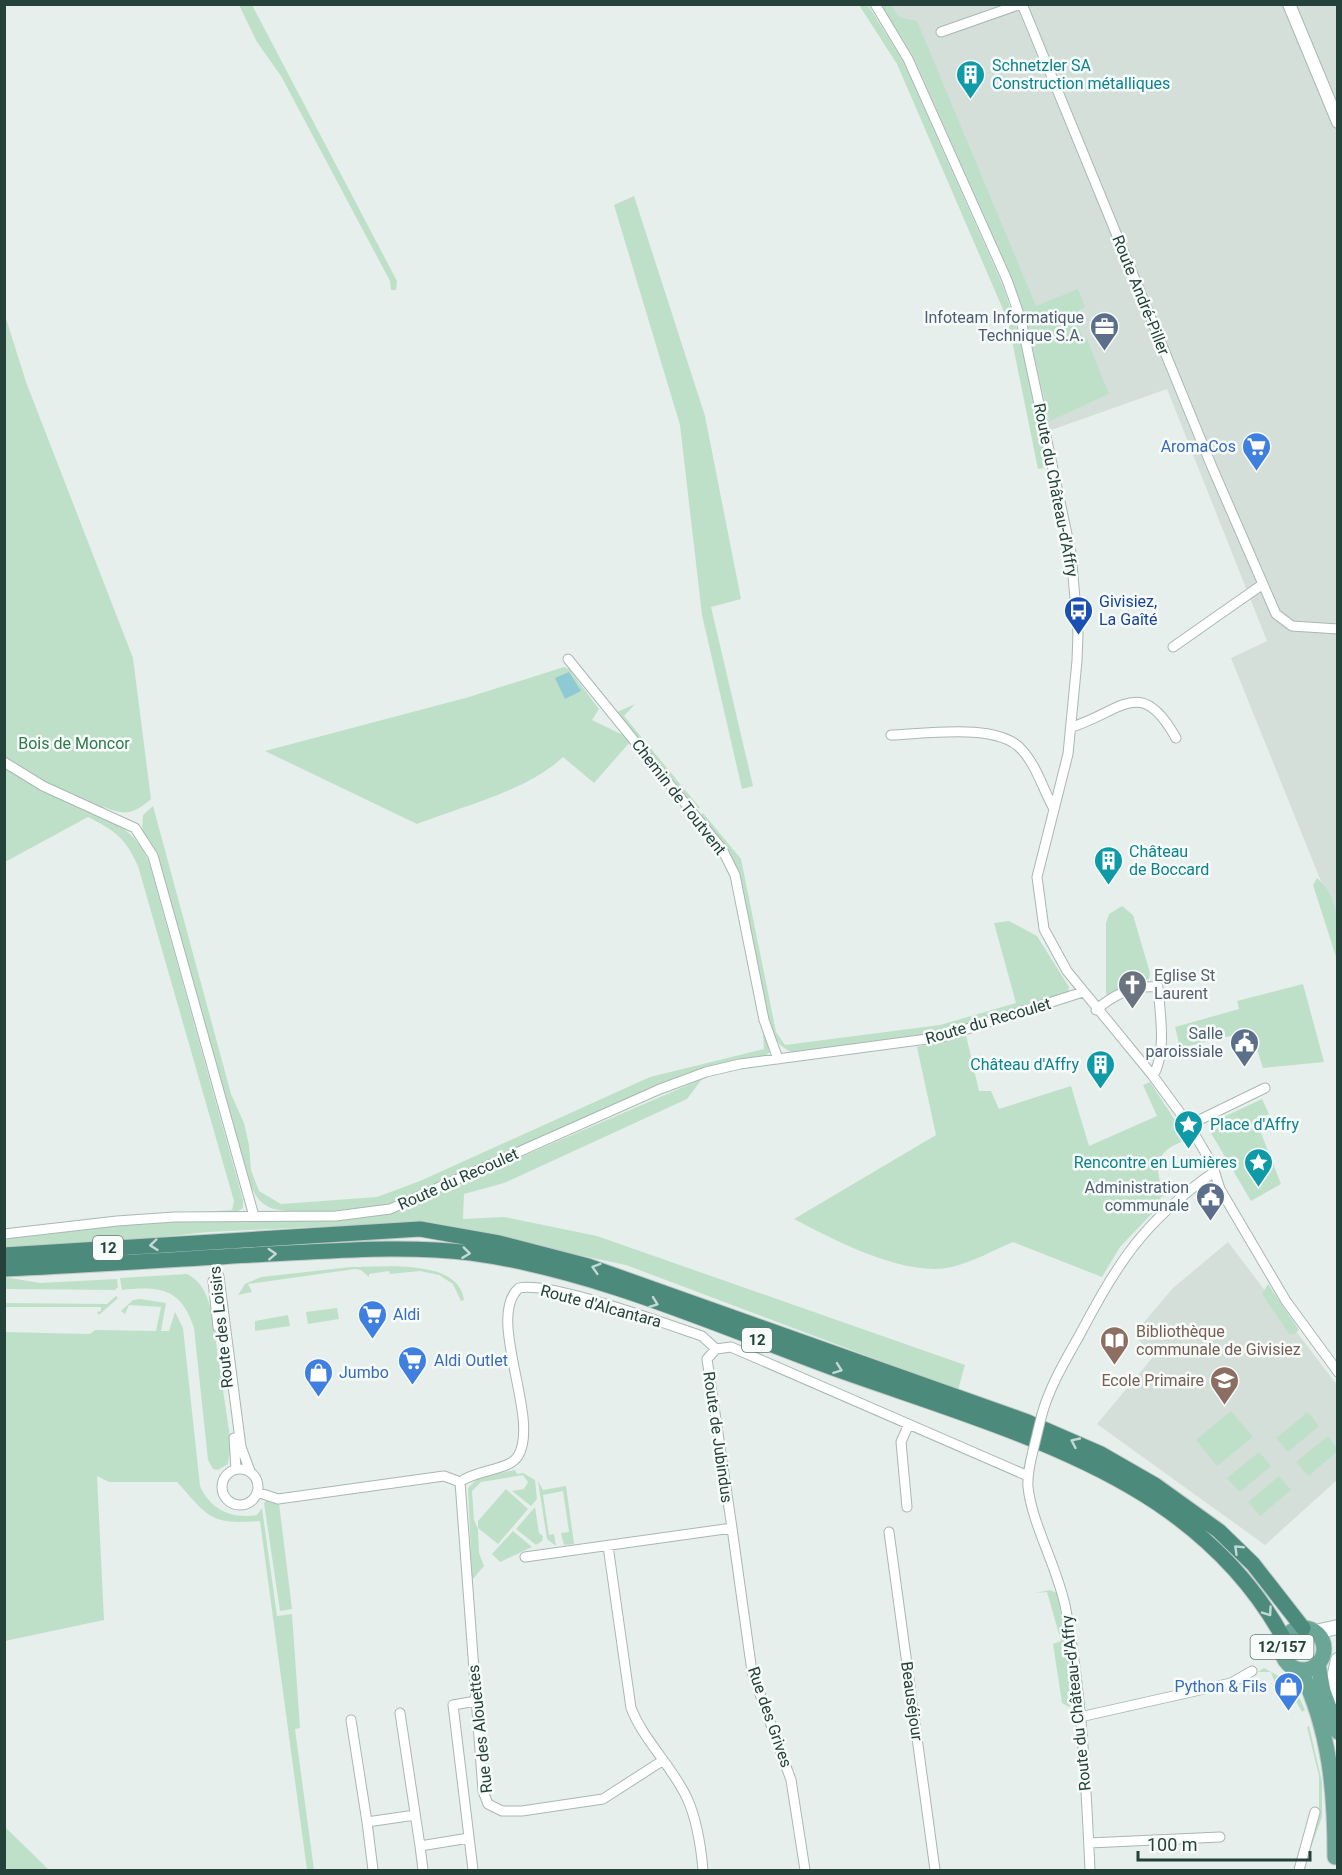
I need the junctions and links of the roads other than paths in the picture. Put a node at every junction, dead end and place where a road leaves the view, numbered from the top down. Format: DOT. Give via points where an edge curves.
graph roads {
  1 [pos="875,4"];
  2 [pos="1022,4"];
  3 [pos="1289,4"];
  4 [pos="941,32"];
  5 [pos="1338,122"];
  6 [pos="1263,584"];
  7 [pos="1338,629"];
  8 [pos="1173,647"];
  9 [pos="568,659"];
  10 [pos="1072,727"];
  11 [pos="891,735"];
  12 [pos="1176,738"];
  13 [pos="4,762"];
  14 [pos="1053,807"];
  15 [pos="1083,992"];
  16 [pos="1096,1010"];
  17 [pos="778,1059"];
  18 [pos="1153,1076"];
  19 [pos="1265,1088"];
  20 [pos="1189,1125"];
  21 [pos="1214,1172"];
  22 [pos="254,1216"];
  23 [pos="4,1234"];
  24 [pos="212,1240"];
  25 [pos="4,1255"];
  26 [pos="213,1257"];
  27 [pos="4,1269"];
  28 [pos="716,1349"];
  29 [pos="1338,1372"];
  30 [pos="908,1426"];
  31 [pos="236,1469"];
  32 [pos="250,1471"];
  33 [pos="1028,1476"];
  34 [pos="460,1482"];
  35 [pos="257,1492"];
  36 [pos="908,1507"];
  37 [pos="732,1528"];
  38 [pos="889,1532"];
  39 [pos="608,1546"];
  40 [pos="525,1557"];
  41 [pos="1338,1627"];
  42 [pos="1309,1630"];
  43 [pos="1284,1640"];
  44 [pos="1338,1653"];
  45 [pos="1338,1660"];
  46 [pos="1320,1663"];
  47 [pos="1252,1671"];
  48 [pos="1301,1671"];
  49 [pos="476,1701"];
  50 [pos="400,1713"];
  51 [pos="1080,1717"];
  52 [pos="351,1720"];
  53 [pos="1338,1730"];
  54 [pos="662,1761"];
  55 [pos="1315,1812"];
  56 [pos="415,1815"];
  57 [pos="367,1822"];
  58 [pos="1220,1837"];
  59 [pos="469,1838"];
  60 [pos="1089,1844"];
  61 [pos="420,1846"];
  62 [pos="1335,1856"];
  63 [pos="373,1870"];
  64 [pos="423,1870"];
  65 [pos="473,1870"];
  66 [pos="703,1870"];
  67 [pos="805,1870"];
  68 [pos="935,1870"];
  69 [pos="1090,1870"];
  70 [pos="1299,1870"];
  1 -- 10 [label="street, Route du Château-d'Affry" via="908,59 1007,280 1021,320 1071,554 1078,633"];
  2 -- 4 [label="street"];
  2 -- 6 [label="street, Route André-Piller"];
  3 -- 5 [label="street"];
  6 -- 7 [label="street, Route André-Piller" via="1276,614 1292,626"];
  6 -- 8 [label="street"];
  9 -- 17 [label="street, Chemin de Toutvent" via="722,849 735,875 764,1020"];
  10 -- 12 [label="street" via="1135,701 1152,705"];
  10 -- 14 [label="street, Route du Château-d'Affry"];
  11 -- 14 [label="street" via="978,732 1004,738 1022,749"];
  13 -- 22 [label="street" via="43,786 129,824 144,838 153,856"];
  14 -- 15 [label="street, Route du Château-d'Affry" via="1039,862 1037,892 1044,929 1056,955"];
  15 -- 16 [label="street, Route du Château-d'Affry"];
  15 -- 17 [label="street, Route du Recoulet" via="942,1037"];
  16 -- 18 [label="street, Route du Château-d'Affry"];
  16 -- 18 [label="street" via="1115,996 1139,987 1158,987 1161,1035"];
  17 -- 22 [label="street, Route du Recoulet" via="705,1072 660,1089 390,1209 336,1216"];
  18 -- 20 [label="street"];
  19 -- 20 [label="street"];
  20 -- 21 [label="street"];
  21 -- 29 [label="street" via="1220,1189 1286,1301"];
  21 -- 33 [label="street, Route du Château-d'Affry, bridge" via="1175,1201 1127,1252 1107,1283 1042,1414"];
  22 -- 23 [label="street, Route du Recoulet" via="107,1222"];
  24 -- 25 [label="highway, 12, one-way"];
  24 -- 26 [label="highway"];
  42 -- 24 [label="highway, 12, one-way" via="1219,1531 1155,1485 1101,1454 1025,1421 676,1296 541,1253 420,1229"];
  26 -- 27 [label="highway, 12"];
  26 -- 31 [label="street, Route des Loisirs"];
  26 -- 32 [label="street, Route des Loisirs" via="219,1277 241,1447"];
  26 -- 43 [label="highway, 12, one-way" via="385,1249 445,1251 542,1267 626,1292 1010,1433 1122,1482 1174,1515 1220,1555 1249,1587"];
  28 -- 30 [label="street, Route de Jubindus" via="731,1347"];
  28 -- 34 [label="street, Route d'Alcantara" via="702,1336 588,1300 519,1288 508,1305 507,1317 522,1444 517,1458 506,1465 474,1473"];
  28 -- 37 [label="street, Route de Jubindus" via="707,1359"];
  30 -- 33 [label="street, Route de Jubindus"];
  30 -- 36 [label="street" via="900,1442"];
  31 -- 32 [label="street"];
  31 -- 35 [label="street, Route des Loisirs" via="229,1472 222,1485 229,1500 245,1504"];
  32 -- 35 [label="street, Route des Loisirs" via="257,1482"];
  33 -- 51 [label="street, Route du Château-d'Affry" via="1030,1500 1066,1607"];
  34 -- 35 [label="street" via="444,1476 278,1499"];
  34 -- 49 [label="street, Rue des Alouettes"];
  37 -- 39 [label="street"];
  37 -- 67 [label="street, Rue des Grives" via="752,1672 791,1780"];
  38 -- 68 [label="street, Beauséjour"];
  39 -- 40 [label="street"];
  39 -- 54 [label="street" via="631,1708 637,1725"];
  41 -- 42 [label="main road"];
  42 -- 43 [label="main road, 12/157" via="1294,1630"];
  42 -- 46 [label="main road, 12/157" via="1324,1647"];
  43 -- 48 [label="main road, 12/157" via="1284,1658"];
  44 -- 46 [label="main road"];
  45 -- 53 [label="main road" via="1332,1687"];
  46 -- 48 [label="main road, 12/157"];
  46 -- 53 [label="main road" via="1323,1691"];
  47 -- 51 [label="street" via="1231,1683"];
  48 -- 62 [label="main road, 12/157" via="1318,1708 1328,1748"];
  49 -- 54 [label="street, Rue des Alouettes" via="483,1791 488,1804 502,1811 603,1799"];
  49 -- 59 [label="street" via="453,1705"];
  50 -- 56 [label="street"];
  51 -- 60 [label="street, Route du Château-d'Affry"];
  52 -- 57 [label="street"];
  54 -- 66 [label="street" via="688,1799"];
  55 -- 70 [label="street"];
  56 -- 57 [label="street"];
  56 -- 61 [label="street"];
  57 -- 63 [label="street"];
  58 -- 60 [label="street"];
  59 -- 61 [label="street"];
  59 -- 65 [label="street"];
  60 -- 69 [label="street, Route du Château-d'Affry"];
  61 -- 64 [label="street"];
}
